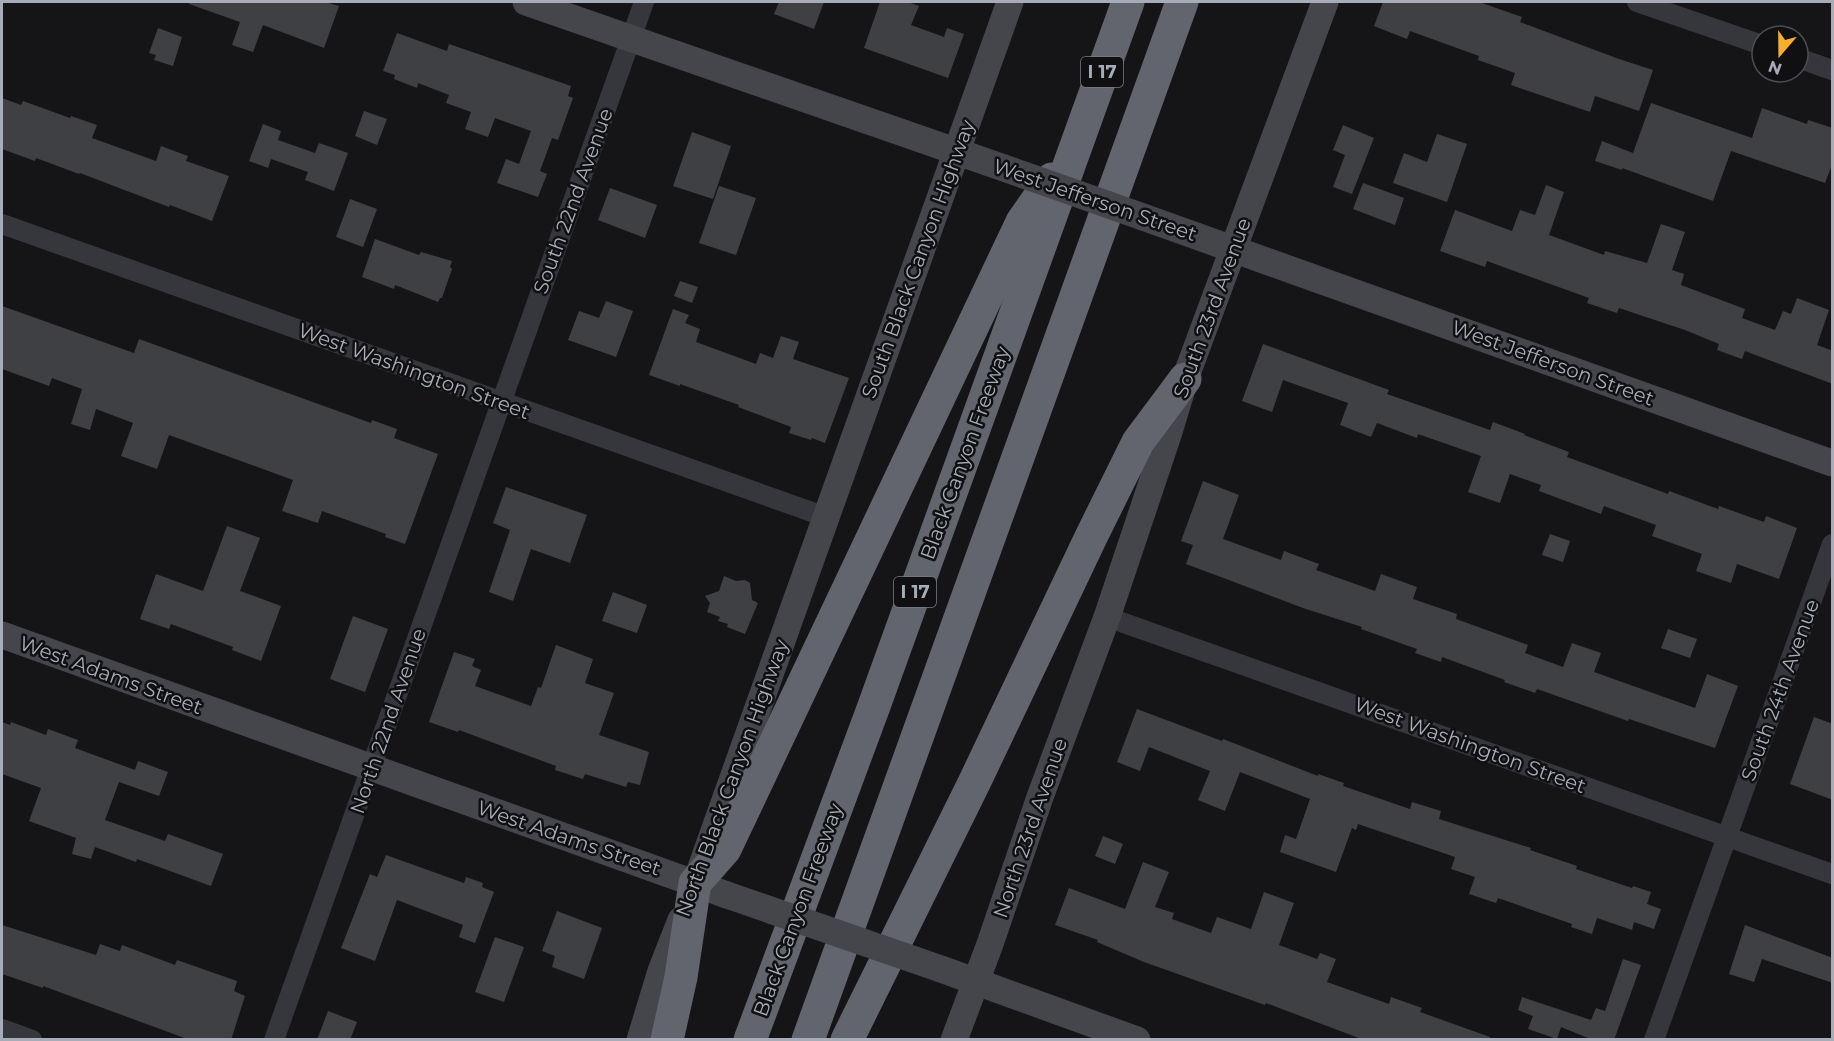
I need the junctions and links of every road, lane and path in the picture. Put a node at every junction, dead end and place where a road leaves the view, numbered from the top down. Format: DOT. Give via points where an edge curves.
graph roads {
  1 [pos="526,2"];
  2 [pos="644,2"];
  3 [pos="1010,2"];
  4 [pos="1128,2"];
  5 [pos="1182,2"];
  6 [pos="1325,2"];
  7 [pos="1637,2"];
  8 [pos="631,39"];
  9 [pos="1750,41"];
  10 [pos="1810,62"];
  11 [pos="1833,70"];
  12 [pos="1077,143"];
  13 [pos="957,151"];
  14 [pos="2,224"];
  15 [pos="1233,248"];
  16 [pos="1185,379"];
  17 [pos="502,402"];
  18 [pos="1833,463"];
  19 [pos="826,517"];
  20 [pos="1833,544"];
  21 [pos="1107,617"];
  22 [pos="2,635"];
  23 [pos="372,768"];
  24 [pos="1727,836"];
  25 [pos="1833,874"];
  26 [pos="695,883"];
  27 [pos="976,982"];
  28 [pos="2,1029"];
  29 [pos="32,1040"];
  30 [pos="274,1040"];
  31 [pos="640,1040"];
  32 [pos="667,1040"];
  33 [pos="750,1040"];
  34 [pos="808,1040"];
  35 [pos="847,1040"];
  36 [pos="954,1040"];
  37 [pos="1137,1040"];
  38 [pos="1654,1040"];
  1 -- 8 [label="street, West Jefferson Street"];
  2 -- 8 [label="street, South 22nd Avenue"];
  3 -- 13 [label="street, South Black Canyon Highway"];
  4 -- 12 [label="highway, Black Canyon Freeway / I 17"];
  5 -- 34 [label="highway, I 17"];
  6 -- 15 [label="street, South 23rd Avenue"];
  7 -- 9 [label="street"];
  8 -- 13 [label="street, West Jefferson Street"];
  8 -- 17 [label="street, South 22nd Avenue"];
  10 -- 11 [label="street"];
  12 -- 26 [label="highway" via="1022,222 725,849"];
  12 -- 33 [label="highway, Black Canyon Freeway / I 17"];
  13 -- 15 [label="street, West Jefferson Street, bridge"];
  13 -- 19 [label="street, South Black Canyon Highway"];
  14 -- 17 [label="street, West Washington Street"];
  15 -- 16 [label="street, South 23rd Avenue"];
  15 -- 18 [label="street, West Jefferson Street"];
  16 -- 21 [label="street, South 23rd Avenue"];
  16 -- 35 [label="highway" via="1138,442"];
  17 -- 19 [label="street, West Washington Street"];
  17 -- 23 [label="street, North 22nd Avenue"];
  19 -- 26 [label="street, North Black Canyon Highway"];
  20 -- 24 [label="street, South 24th Avenue"];
  21 -- 24 [label="street, West Washington Street"];
  21 -- 27 [label="street, North 23rd Avenue"];
  22 -- 23 [label="street, West Adams Street"];
  23 -- 26 [label="street, West Adams Street"];
  23 -- 30 [label="street, North 22nd Avenue"];
  24 -- 25 [label="street, West Washington Street"];
  24 -- 38 [label="street, South 24th Avenue"];
  26 -- 27 [label="street, West Adams Street, bridge"];
  26 -- 31 [label="street, North Black Canyon Highway"];
  26 -- 32 [label="highway"];
  27 -- 36 [label="street, North 23rd Avenue"];
  27 -- 37 [label="street, West Adams Street"];
  28 -- 29 [label="street"];
}
